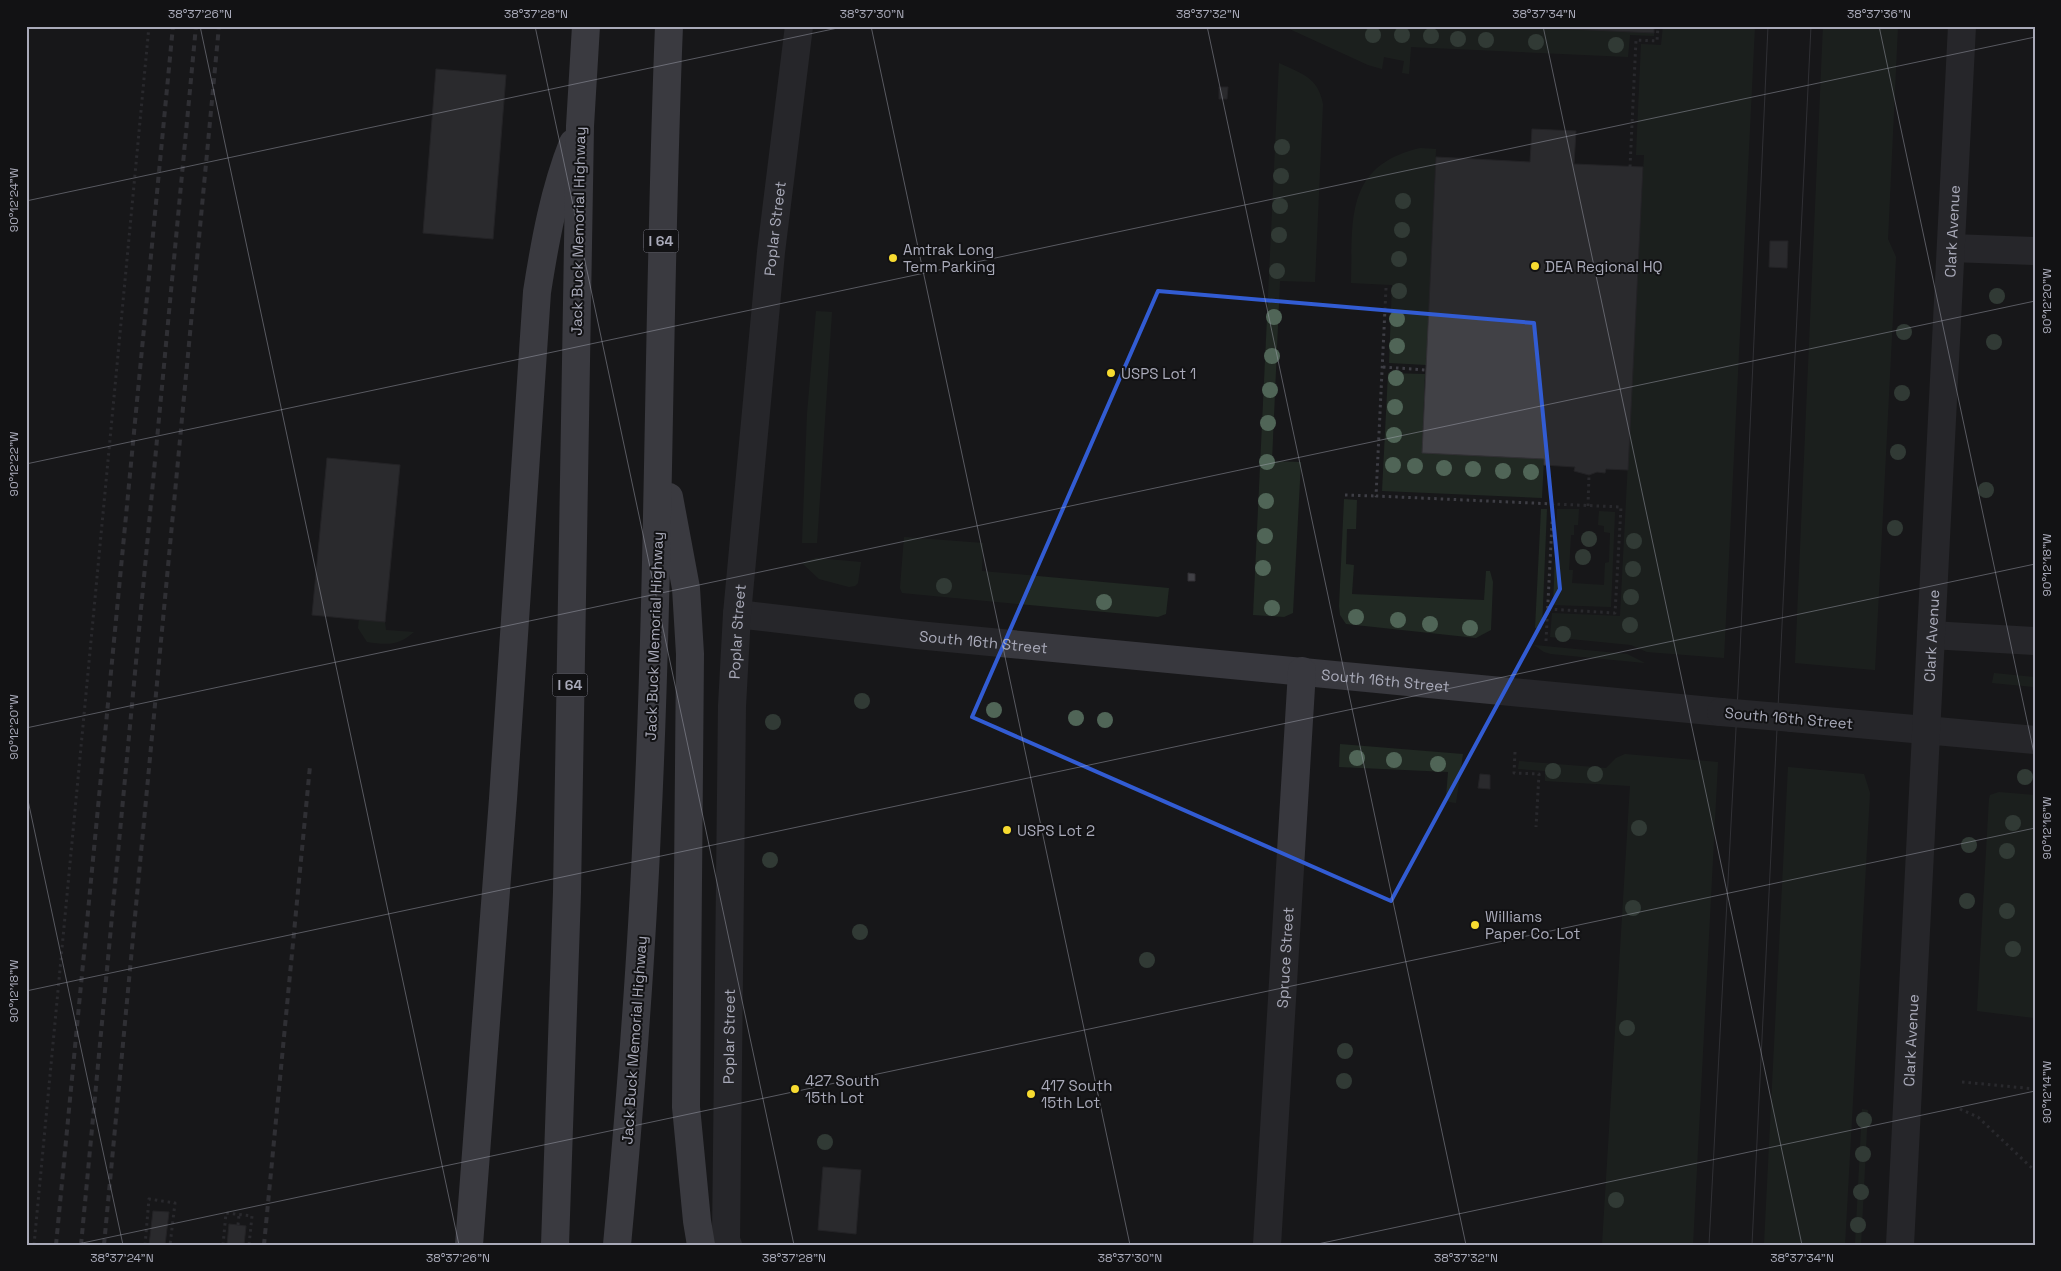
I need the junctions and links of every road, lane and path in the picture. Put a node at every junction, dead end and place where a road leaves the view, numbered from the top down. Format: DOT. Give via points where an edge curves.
graph roads {
  1 [pos="149,26"];
  2 [pos="586,26"];
  3 [pos="668,26"];
  4 [pos="799,26"];
  5 [pos="1658,26"];
  6 [pos="1962,26"];
  7 [pos="580,126"];
  8 [pos="1630,166"];
  9 [pos="1951,248"];
  10 [pos="2035,251"];
  11 [pos="1386,288"];
  12 [pos="1383,368"];
  13 [pos="1426,370"];
  14 [pos="659,455"];
  15 [pos="1589,476"];
  16 [pos="1345,495"];
  17 [pos="1376,496"];
  18 [pos="1553,504"];
  19 [pos="1588,506"];
  20 [pos="1548,609"];
  21 [pos="737,614"];
  22 [pos="1931,635"];
  23 [pos="1546,641"];
  24 [pos="2035,641"];
  25 [pos="1302,671"];
  26 [pos="1926,730"];
  27 [pos="2035,740"];
  28 [pos="1515,752"];
  29 [pos="1536,827"];
  30 [pos="1962,1082"];
  31 [pos="2035,1089"];
  32 [pos="1960,1109"];
  33 [pos="2035,1171"];
  34 [pos="239,1214"];
  35 [pos="238,1225"];
  36 [pos="719,1243"];
  37 [pos="34,1245"];
  38 [pos="145,1245"];
  39 [pos="170,1245"];
  40 [pos="223,1245"];
  41 [pos="249,1245"];
  42 [pos="469,1245"];
  43 [pos="555,1245"];
  44 [pos="617,1245"];
  45 [pos="1267,1245"];
  46 [pos="1900,1245"];
  1 -- 37 [label="path"];
  2 -- 7 [label="highway, Jack Buck Memorial Highway / I 64"];
  3 -- 14 [label="highway, Jack Buck Memorial Highway / I 64" via="661,207"];
  4 -- 21 [label="street, Poplar Street" via="771,252"];
  5 -- 8 [label="path" via="1658,41 1636,40"];
  6 -- 9 [label="street, Clark Avenue"];
  7 -- 42 [label="highway" via="562,171 545,239 537,292"];
  7 -- 43 [label="highway, Jack Buck Memorial Highway / I 64" via="567,892"];
  9 -- 10 [label="street"];
  9 -- 22 [label="street, Clark Avenue"];
  11 -- 12 [label="path"];
  12 -- 13 [label="path"];
  12 -- 17 [label="path"];
  14 -- 36 [label="highway" via="686,588 690,654 686,1107 695,1203"];
  14 -- 44 [label="highway, Jack Buck Memorial Highway / I 64" via="646,856"];
  15 -- 19 [label="path"];
  16 -- 17 [label="path"];
  17 -- 18 [label="path"];
  18 -- 19 [label="path"];
  18 -- 20 [label="path"];
  19 -- 20 [label="path" via="1621,507 1615,613"];
  20 -- 23 [label="path"];
  21 -- 25 [label="street, South 16th Street" via="908,634"];
  21 -- 36 [label="street, Poplar Street" via="732,706 728,1138"];
  22 -- 24 [label="street"];
  22 -- 26 [label="street, Clark Avenue"];
  25 -- 26 [label="street, South 16th Street, bridge"];
  25 -- 45 [label="street, Spruce Street"];
  26 -- 27 [label="street, South 16th Street"];
  26 -- 46 [label="street, Clark Avenue"];
  28 -- 29 [label="path" via="1514,773 1539,774"];
  30 -- 31 [label="path"];
  32 -- 33 [label="path" via="1978,1117"];
  34 -- 35 [label="path"];
  34 -- 40 [label="path" via="226,1213"];
  34 -- 41 [label="path" via="252,1216"];
  38 -- 39 [label="path" via="149,1199 174,1202"];
}
